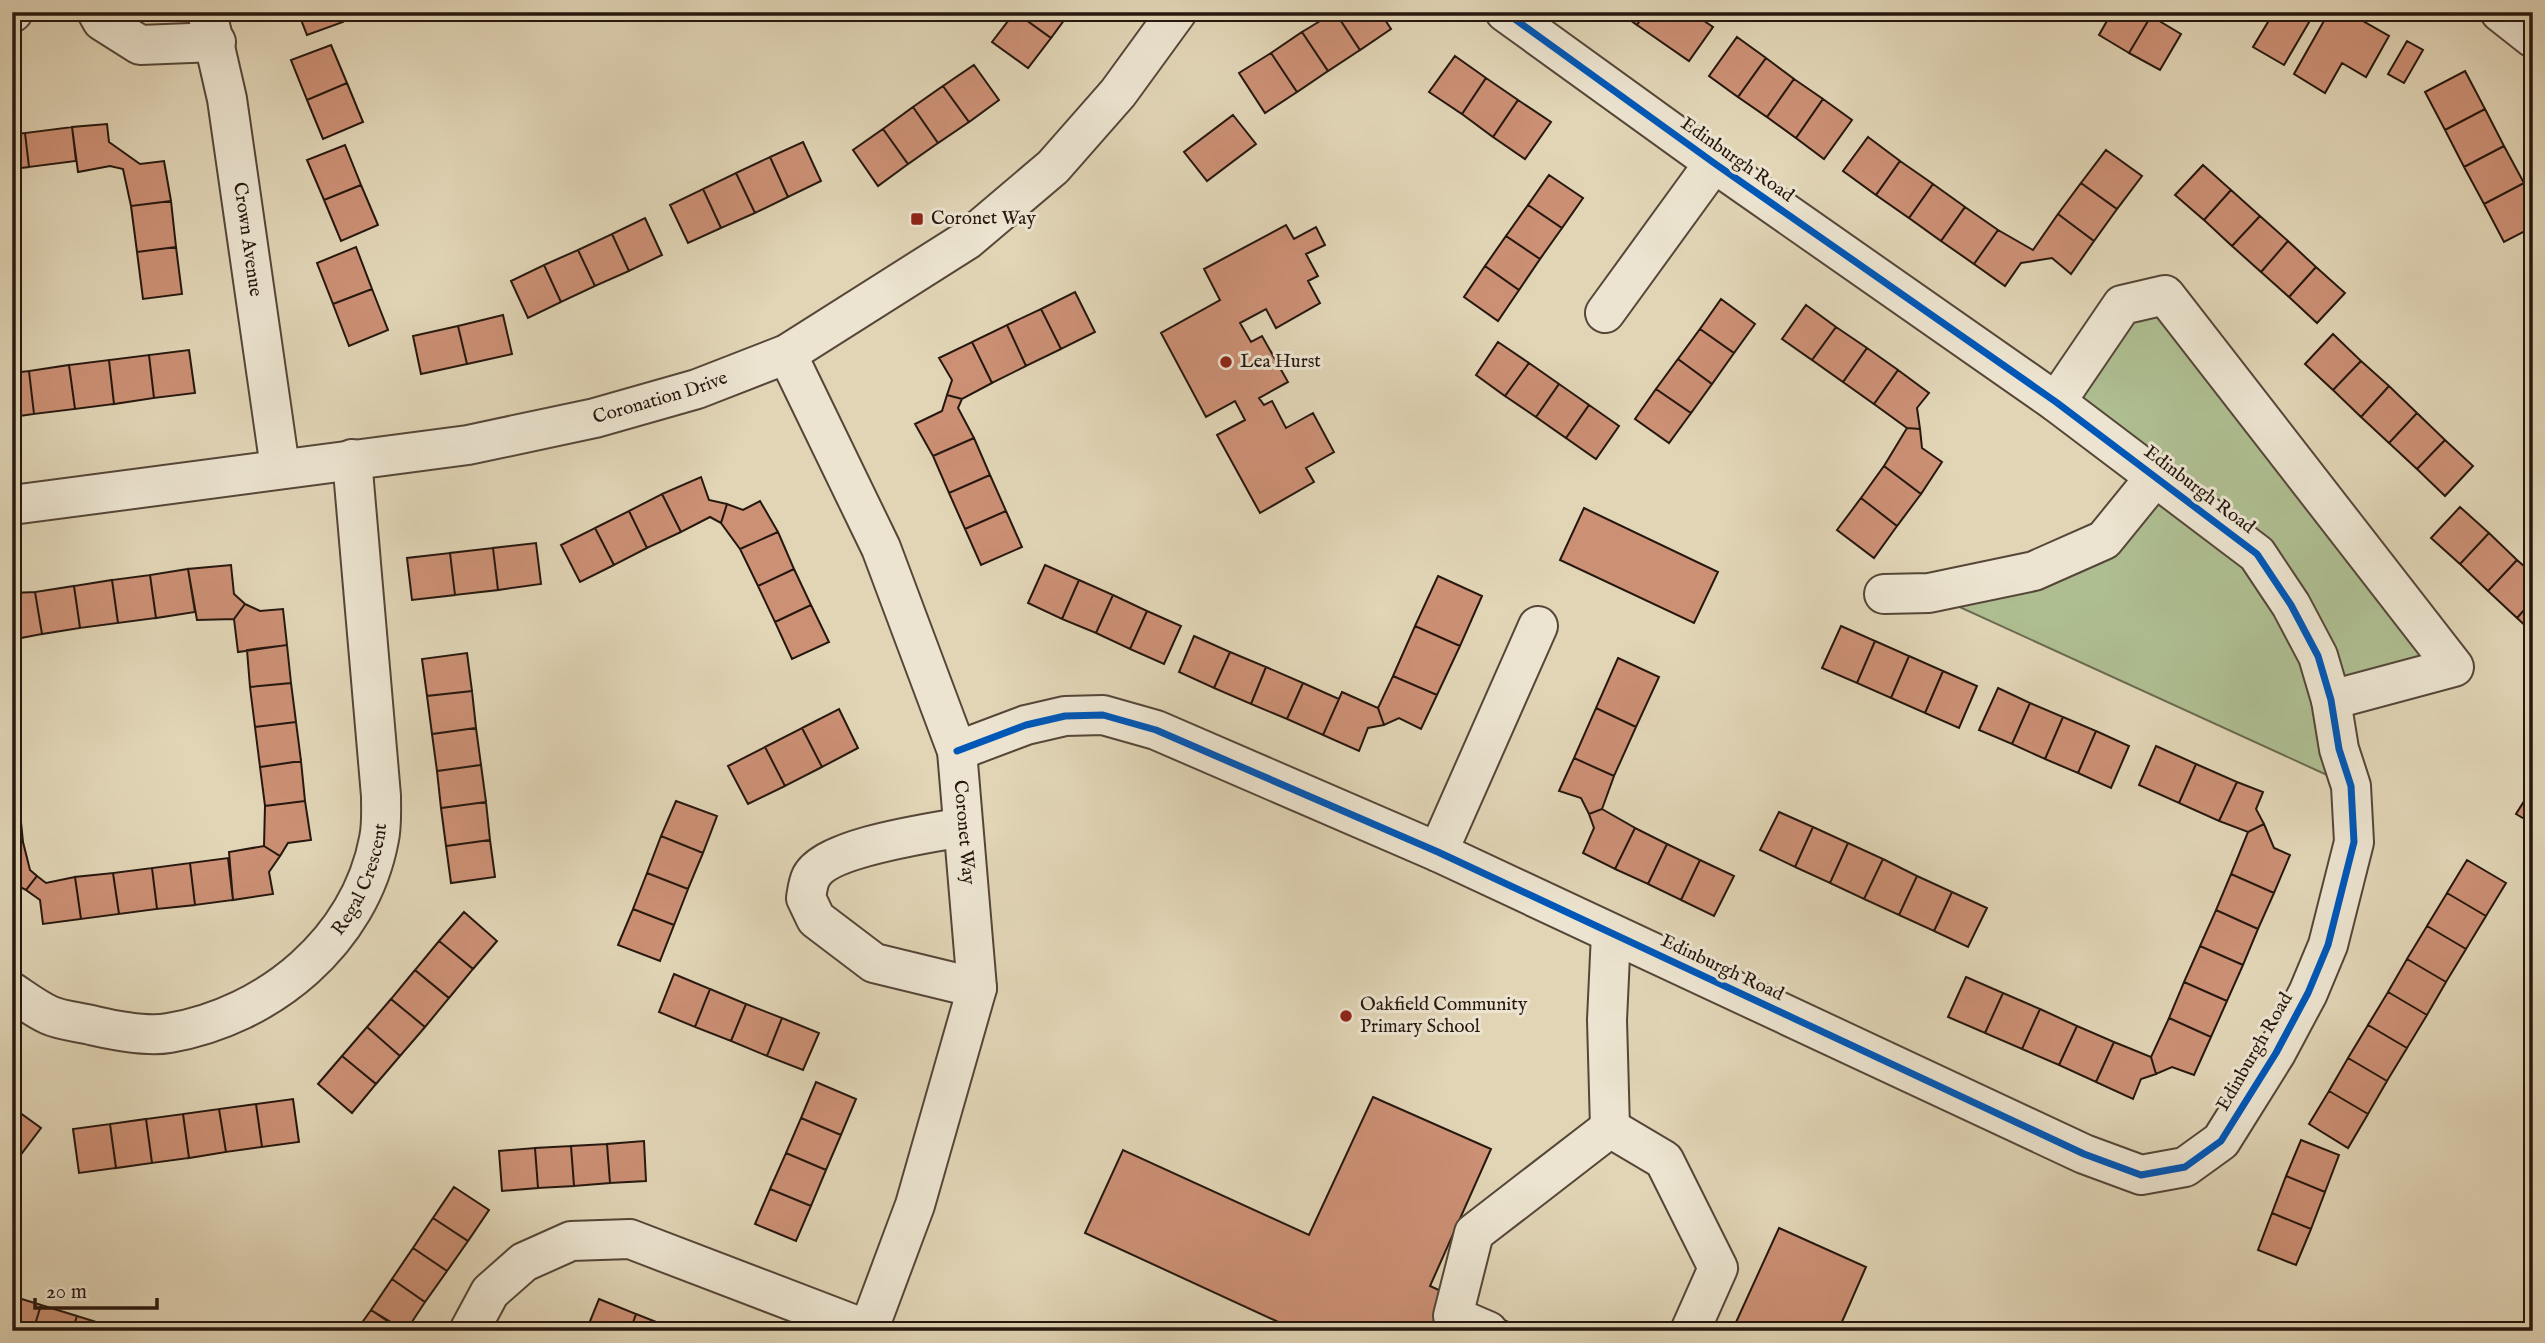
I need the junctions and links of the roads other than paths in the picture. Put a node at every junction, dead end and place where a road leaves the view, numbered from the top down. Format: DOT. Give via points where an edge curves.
graph roads {
  1 [pos="97,12"];
  2 [pos="1177,12"];
  3 [pos="1505,12"];
  4 [pos="2500,12"];
  5 [pos="212,27"];
  6 [pos="2533,38"];
  7 [pos="1714,163"];
  8 [pos="1605,313"];
  9 [pos="787,355"];
  10 [pos="2056,402"];
  11 [pos="352,459"];
  12 [pos="281,468"];
  13 [pos="2156,477"];
  14 [pos="12,505"];
  15 [pos="1884,594"];
  16 [pos="1538,626"];
  17 [pos="2331,701"];
  18 [pos="957,751"];
  19 [pos="963,827"];
  20 [pos="1438,852"];
  21 [pos="1611,934"];
  22 [pos="977,988"];
  23 [pos="12,992"];
  24 [pos="1610,1129"];
  25 [pos="868,1330"];
  26 [pos="469,1331"];
  27 [pos="1488,1331"];
  28 [pos="1690,1331"];
  1 -- 5 [label="street" via="102,21 140,45"];
  2 -- 9 [label="street, Coronation Drive" via="1118,93 1052,167 967,240"];
  3 -- 7 [label="street, Edinburgh Road"];
  4 -- 6 [label="street"];
  5 -- 12 [label="street, Crown Avenue" via="228,99"];
  7 -- 8 [label="street"];
  7 -- 10 [label="street, Edinburgh Road"];
  9 -- 11 [label="street, Coronation Drive" via="697,389 595,418 468,445"];
  9 -- 18 [label="street, Coronet Way" via="881,548"];
  10 -- 13 [label="street, Edinburgh Road"];
  10 -- 17 [label="street" via="2122,305 2165,295 2454,667"];
  11 -- 12 [label="street, Coronation Drive"];
  11 -- 23 [label="street, Regal Crescent" via="381,796 380,838 353,907 331,943 301,973 261,999 220,1019 167,1033 116,1030 50,1015"];
  12 -- 14 [label="street, Coronation Drive"];
  13 -- 15 [label="street" via="2104,540 2034,571 1929,593"];
  13 -- 17 [label="street, Edinburgh Road" via="2257,554 2291,604 2318,656"];
  16 -- 20 [label="street"];
  17 -- 21 [label="street, Edinburgh Road" via="2351,786 2354,842 2328,945 2276,1053 2221,1141 2185,1167 2141,1175 2084,1154"];
  18 -- 19 [label="street, Coronet Way"];
  18 -- 20 [label="street, Edinburgh Road" via="1026,725 1065,716 1103,715 1156,730"];
  19 -- 22 [label="street, Coronet Way"];
  19 -- 22 [label="street" via="887,841 836,857 812,875 806,898 816,919 874,963"];
  20 -- 21 [label="street, Edinburgh Road"];
  21 -- 24 [label="street" via="1607,1020"];
  22 -- 25 [label="street, Coronet Way" via="915,1205"];
  24 -- 27 [label="street" via="1474,1233 1453,1316"];
  24 -- 28 [label="street" via="1664,1160 1718,1268"];
  25 -- 26 [label="street" via="630,1239 571,1241 524,1262 490,1292"];
}
